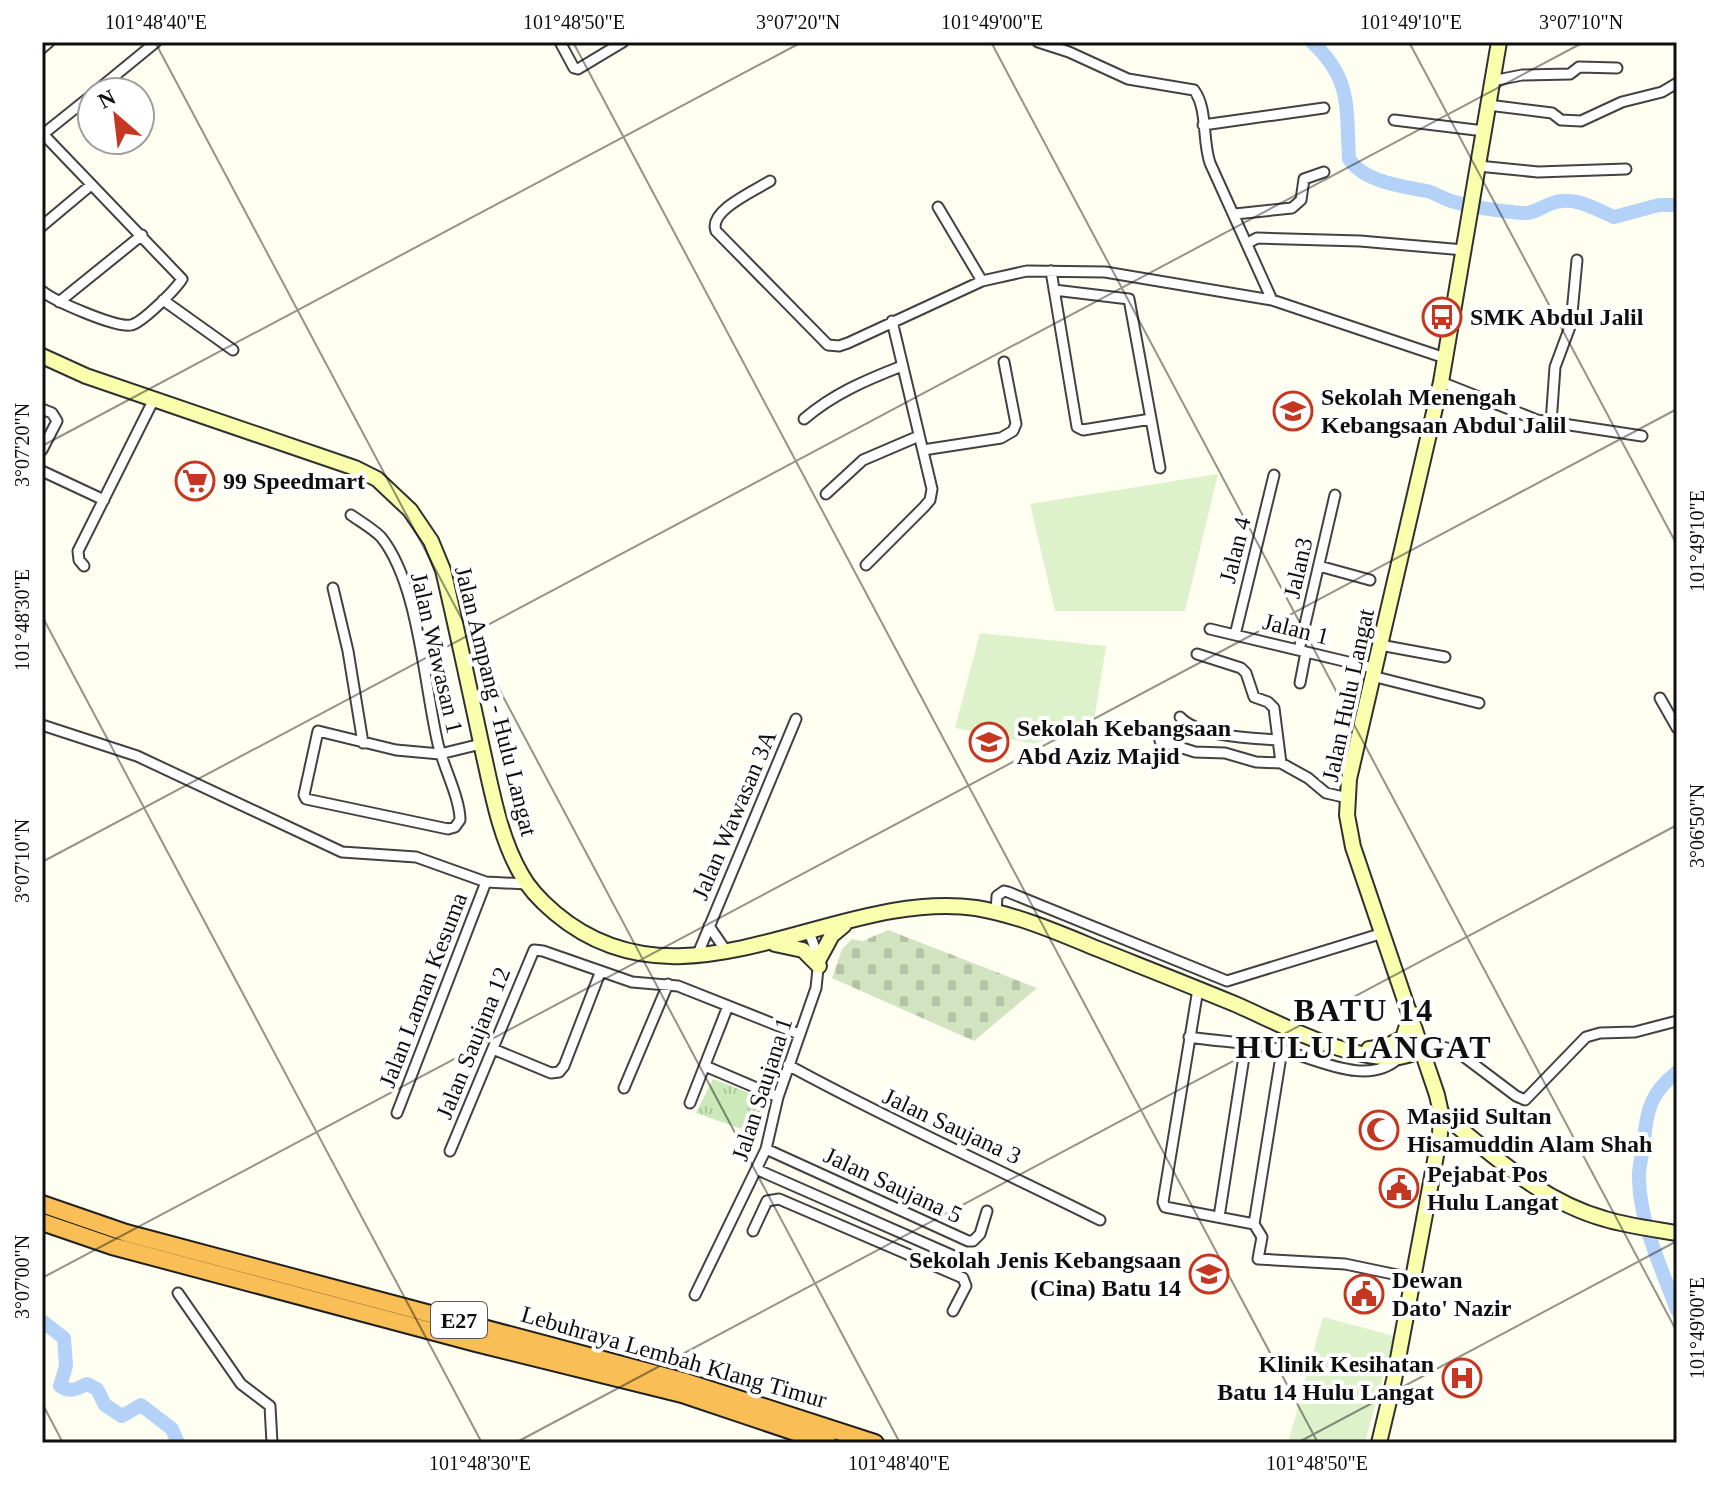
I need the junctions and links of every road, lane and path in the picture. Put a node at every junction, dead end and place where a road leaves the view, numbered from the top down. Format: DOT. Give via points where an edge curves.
graph roads {
  1 [pos="49,42"];
  2 [pos="560,42"];
  3 [pos="623,42"];
  4 [pos="1038,42"];
  5 [pos="1499,42"];
  6 [pos="155,43"];
  7 [pos="42,48"];
  8 [pos="1617,68"];
  9 [pos="115,76"];
  10 [pos="1492,81"];
  11 [pos="1677,83"];
  12 [pos="1488,105"];
  13 [pos="76,108"];
  14 [pos="1324,108"];
  15 [pos="1394,120"];
  16 [pos="1203,125"];
  17 [pos="1484,131"];
  18 [pos="42,135"];
  19 [pos="1478,166"];
  20 [pos="1626,169"];
  21 [pos="1324,172"];
  22 [pos="770,181"];
  23 [pos="91,185"];
  24 [pos="938,207"];
  25 [pos="1235,214"];
  26 [pos="42,226"];
  27 [pos="142,235"];
  28 [pos="1248,243"];
  29 [pos="1464,250"];
  30 [pos="1577,260"];
  31 [pos="1051,271"];
  32 [pos="982,281"];
  33 [pos="1054,290"];
  34 [pos="42,291"];
  35 [pos="163,300"];
  36 [pos="1272,300"];
  37 [pos="59,302"];
  38 [pos="892,321"];
  39 [pos="233,350"];
  40 [pos="42,356"];
  41 [pos="1445,358"];
  42 [pos="1004,362"];
  43 [pos="902,366"];
  44 [pos="1441,382"];
  45 [pos="154,399"];
  46 [pos="42,409"];
  47 [pos="804,419"];
  48 [pos="1151,419"];
  49 [pos="1551,423"];
  50 [pos="919,436"];
  51 [pos="1642,436"];
  52 [pos="42,450"];
  53 [pos="923,450"];
  54 [pos="1160,468"];
  55 [pos="42,471"];
  56 [pos="1274,475"];
  57 [pos="826,494"];
  58 [pos="1335,495"];
  59 [pos="104,500"];
  60 [pos="351,515"];
  61 [pos="866,565"];
  62 [pos="84,566"];
  63 [pos="1319,566"];
  64 [pos="1370,580"];
  65 [pos="333,588"];
  66 [pos="1210,629"];
  67 [pos="1235,635"];
  68 [pos="1380,645"];
  69 [pos="1302,651"];
  70 [pos="1197,654"];
  71 [pos="1445,657"];
  72 [pos="1372,672"];
  73 [pos="1300,683"];
  74 [pos="1660,698"];
  75 [pos="1479,703"];
  76 [pos="1180,717"];
  77 [pos="796,719"];
  78 [pos="42,725"];
  79 [pos="1677,728"];
  80 [pos="1277,740"];
  81 [pos="1160,741"];
  82 [pos="363,743"];
  83 [pos="481,744"];
  84 [pos="440,754"];
  85 [pos="1281,763"];
  86 [pos="1348,798"];
  87 [pos="486,882"];
  88 [pos="527,884"];
  89 [pos="996,913"];
  90 [pos="848,922"];
  91 [pos="709,926"];
  92 [pos="809,932"];
  93 [pos="1383,933"];
  94 [pos="768,943"];
  95 [pos="726,951"];
  96 [pos="697,956"];
  97 [pos="819,962"];
  98 [pos="600,973"];
  99 [pos="668,984"];
  100 [pos="1198,989"];
  101 [pos="728,1006"];
  102 [pos="1411,1013"];
  103 [pos="1677,1021"];
  104 [pos="799,1034"];
  105 [pos="1189,1037"];
  106 [pos="1246,1044"];
  107 [pos="493,1049"];
  108 [pos="1282,1050"];
  109 [pos="1423,1050"];
  110 [pos="1352,1051"];
  111 [pos="1400,1057"];
  112 [pos="788,1065"];
  113 [pos="705,1066"];
  114 [pos="624,1088"];
  115 [pos="778,1097"];
  116 [pos="690,1103"];
  117 [pos="397,1113"];
  118 [pos="1441,1113"];
  119 [pos="766,1149"];
  120 [pos="450,1151"];
  121 [pos="758,1170"];
  122 [pos="42,1204"];
  123 [pos="987,1211"];
  124 [pos="1219,1217"];
  125 [pos="1100,1220"];
  126 [pos="42,1222"];
  127 [pos="878,1223"];
  128 [pos="1254,1224"];
  129 [pos="753,1231"];
  130 [pos="1677,1233"];
  131 [pos="872,1239"];
  132 [pos="972,1264"];
  133 [pos="1412,1278"];
  134 [pos="178,1293"];
  135 [pos="695,1295"];
  136 [pos="953,1311"];
  137 [pos="272,1443"];
  138 [pos="828,1443"];
  139 [pos="875,1443"];
  140 [pos="1379,1443"];
  1 -- 7 [label="street"];
  2 -- 3 [label="street" via="578,69"];
  4 -- 16 [label="street" via="1128,79 1194,90"];
  5 -- 10 [label="street, Jalan Hulu Langat"];
  6 -- 9 [label="street"];
  8 -- 10 [label="street" via="1579,67 1570,74"];
  10 -- 12 [label="street, Jalan Hulu Langat"];
  11 -- 12 [label="street" via="1581,121"];
  12 -- 17 [label="street, Jalan Hulu Langat"];
  13 -- 18 [label="street"];
  14 -- 16 [label="street"];
  15 -- 17 [label="street"];
  16 -- 25 [label="street" via="1210,163"];
  17 -- 19 [label="street, Jalan Hulu Langat"];
  18 -- 23 [label="street"];
  19 -- 20 [label="street" via="1538,172"];
  19 -- 29 [label="street, Jalan Hulu Langat"];
  21 -- 25 [label="street" via="1304,179 1301,200 1292,208"];
  22 -- 38 [label="street" via="723,210 713,224 716,231 828,345 848,343"];
  23 -- 26 [label="street"];
  23 -- 27 [label="street"];
  24 -- 32 [label="street"];
  25 -- 28 [label="street"];
  27 -- 35 [label="street" via="182,279"];
  27 -- 37 [label="street"];
  28 -- 29 [label="street" via="1257,238 1360,241"];
  28 -- 36 [label="street"];
  29 -- 41 [label="street, Jalan Hulu Langat"];
  30 -- 49 [label="street" via="1571,324 1555,367"];
  31 -- 32 [label="street"];
  31 -- 33 [label="street"];
  31 -- 36 [label="street" via="1105,272"];
  32 -- 38 [label="street"];
  33 -- 48 [label="street" via="1128,297"];
  33 -- 48 [label="street" via="1077,427"];
  34 -- 37 [label="street"];
  35 -- 37 [label="street" via="125,326"];
  35 -- 39 [label="street"];
  36 -- 41 [label="street"];
  38 -- 43 [label="street"];
  40 -- 45 [label="street, Jalan Ampang - Hulu Langat"];
  41 -- 44 [label="street, Jalan Hulu Langat"];
  42 -- 53 [label="street" via="1013,431 1001,438"];
  43 -- 47 [label="street" via="848,389"];
  43 -- 50 [label="street"];
  44 -- 49 [label="street"];
  44 -- 68 [label="street, Jalan Hulu Langat"];
  45 -- 59 [label="street"];
  45 -- 83 [label="street, Jalan Ampang - Hulu Langat" via="333,458 377,479 397,496 431,541 443,570"];
  46 -- 52 [label="street" via="57,421"];
  48 -- 54 [label="street"];
  49 -- 51 [label="street"];
  50 -- 53 [label="street"];
  50 -- 57 [label="street" via="863,460"];
  53 -- 61 [label="street" via="930,500"];
  55 -- 59 [label="street"];
  56 -- 67 [label="street, Jalan 4"];
  58 -- 63 [label="street, Jalan3"];
  59 -- 62 [label="street" via="78,551"];
  60 -- 84 [label="street, Jalan Wawasan 1" via="379,536 399,570"];
  63 -- 64 [label="street"];
  63 -- 69 [label="street, Jalan3"];
  65 -- 82 [label="street"];
  66 -- 67 [label="street, Jalan 1"];
  67 -- 69 [label="street, Jalan 1"];
  68 -- 71 [label="street"];
  68 -- 72 [label="street, Jalan Hulu Langat"];
  69 -- 72 [label="street, Jalan 1"];
  69 -- 73 [label="street, Jalan3"];
  70 -- 80 [label="street" via="1244,670 1254,697 1274,708"];
  72 -- 75 [label="street, Jalan 1"];
  72 -- 86 [label="street, Jalan Hulu Langat"];
  74 -- 79 [label="street"];
  76 -- 80 [label="street" via="1199,728"];
  77 -- 91 [label="street, Jalan Wawasan 3A"];
  78 -- 87 [label="street" via="137,756 342,852 416,857"];
  80 -- 85 [label="street"];
  81 -- 85 [label="street" via="1195,752"];
  82 -- 84 [label="street"];
  82 -- 84 [label="street, Jalan Wawasan 1" via="318,731 306,799 455,827 460,815"];
  83 -- 84 [label="street"];
  83 -- 88 [label="street, Jalan Ampang - Hulu Langat" via="506,840"];
  85 -- 86 [label="street" via="1326,793"];
  86 -- 93 [label="street, Jalan Hulu Langat" via="1353,847"];
  87 -- 88 [label="street"];
  87 -- 117 [label="street, Jalan Laman Kesuma"];
  88 -- 96 [label="street, Jalan Ampang - Hulu Langat" via="557,915 600,941 637,953"];
  89 -- 90 [label="street, Jalan Ampang - Hulu Langat" via="937,906"];
  89 -- 93 [label="street" via="997,896 1008,892 1227,981"];
  89 -- 100 [label="street, Jalan Ampang - Hulu Langat"];
  90 -- 92 [label="street, Jalan Ampang - Hulu Langat"];
  90 -- 97 [label="street" via="832,935"];
  91 -- 95 [label="street, Jalan Wawasan 3A"];
  91 -- 96 [label="street, Jalan Wawasan 3A"];
  92 -- 94 [label="street, Jalan Ampang - Hulu Langat"];
  92 -- 97 [label="street"];
  93 -- 102 [label="street, Jalan Hulu Langat"];
  94 -- 95 [label="street, Jalan Ampang - Hulu Langat"];
  94 -- 97 [label="street" via="803,950"];
  95 -- 96 [label="street, Jalan Ampang - Hulu Langat"];
  97 -- 104 [label="street, Jalan Saujana 1" via="816,988"];
  98 -- 99 [label="street"];
  98 -- 107 [label="street, Jalan Saujana 12" via="534,950"];
  98 -- 107 [label="street" via="559,1072"];
  99 -- 101 [label="street"];
  99 -- 114 [label="street"];
  100 -- 105 [label="street"];
  100 -- 110 [label="street, Jalan Ampang - Hulu Langat"];
  101 -- 104 [label="street"];
  101 -- 113 [label="street"];
  102 -- 109 [label="street, Jalan Hulu Langat"];
  102 -- 110 [label="street" via="1403,1038 1395,1044"];
  103 -- 109 [label="street" via="1586,1037 1525,1100 1455,1050"];
  104 -- 112 [label="street, Jalan Saujana 1"];
  105 -- 106 [label="street"];
  105 -- 124 [label="street" via="1163,1202 1167,1209"];
  106 -- 108 [label="street"];
  106 -- 124 [label="street"];
  107 -- 120 [label="street, Jalan Saujana 12"];
  108 -- 111 [label="street" via="1363,1070 1384,1069"];
  108 -- 128 [label="street"];
  109 -- 111 [label="street, Jalan Ampang - Hulu Langat"];
  109 -- 118 [label="street, Jalan Hulu Langat"];
  110 -- 111 [label="street, Jalan Ampang - Hulu Langat"];
  111 -- 118 [label="street" via="1430,1083"];
  112 -- 115 [label="street, Jalan Saujana 1"];
  112 -- 125 [label="street, Jalan Saujana 3"];
  113 -- 115 [label="street"];
  113 -- 116 [label="street"];
  115 -- 119 [label="street, Jalan Saujana 1"];
  118 -- 130 [label="street" via="1556,1201 1605,1220"];
  118 -- 133 [label="street, Jalan Hulu Langat"];
  119 -- 121 [label="street, Jalan Saujana 1"];
  119 -- 123 [label="street, Jalan Saujana 5" via="968,1241 980,1234"];
  121 -- 127 [label="street, Jalan Saujana 5"];
  121 -- 135 [label="street, Jalan Saujana 1"];
  122 -- 139 [label="highway, Lebuhraya Lembah Klang Timur / E27" via="126,1233 686,1382"];
  124 -- 128 [label="street"];
  126 -- 138 [label="highway, Lebuhraya Lembah Klang Timur / E27" via="112,1246 682,1394"];
  127 -- 131 [label="street"];
  127 -- 132 [label="street, Jalan Saujana 5"];
  128 -- 133 [label="street" via="1262,1237 1258,1259 1345,1264"];
  129 -- 131 [label="street" via="773,1198"];
  131 -- 136 [label="street" via="963,1278 966,1286"];
  133 -- 140 [label="street, Jalan Hulu Langat"];
  134 -- 137 [label="street" via="241,1384 270,1406"];
}
